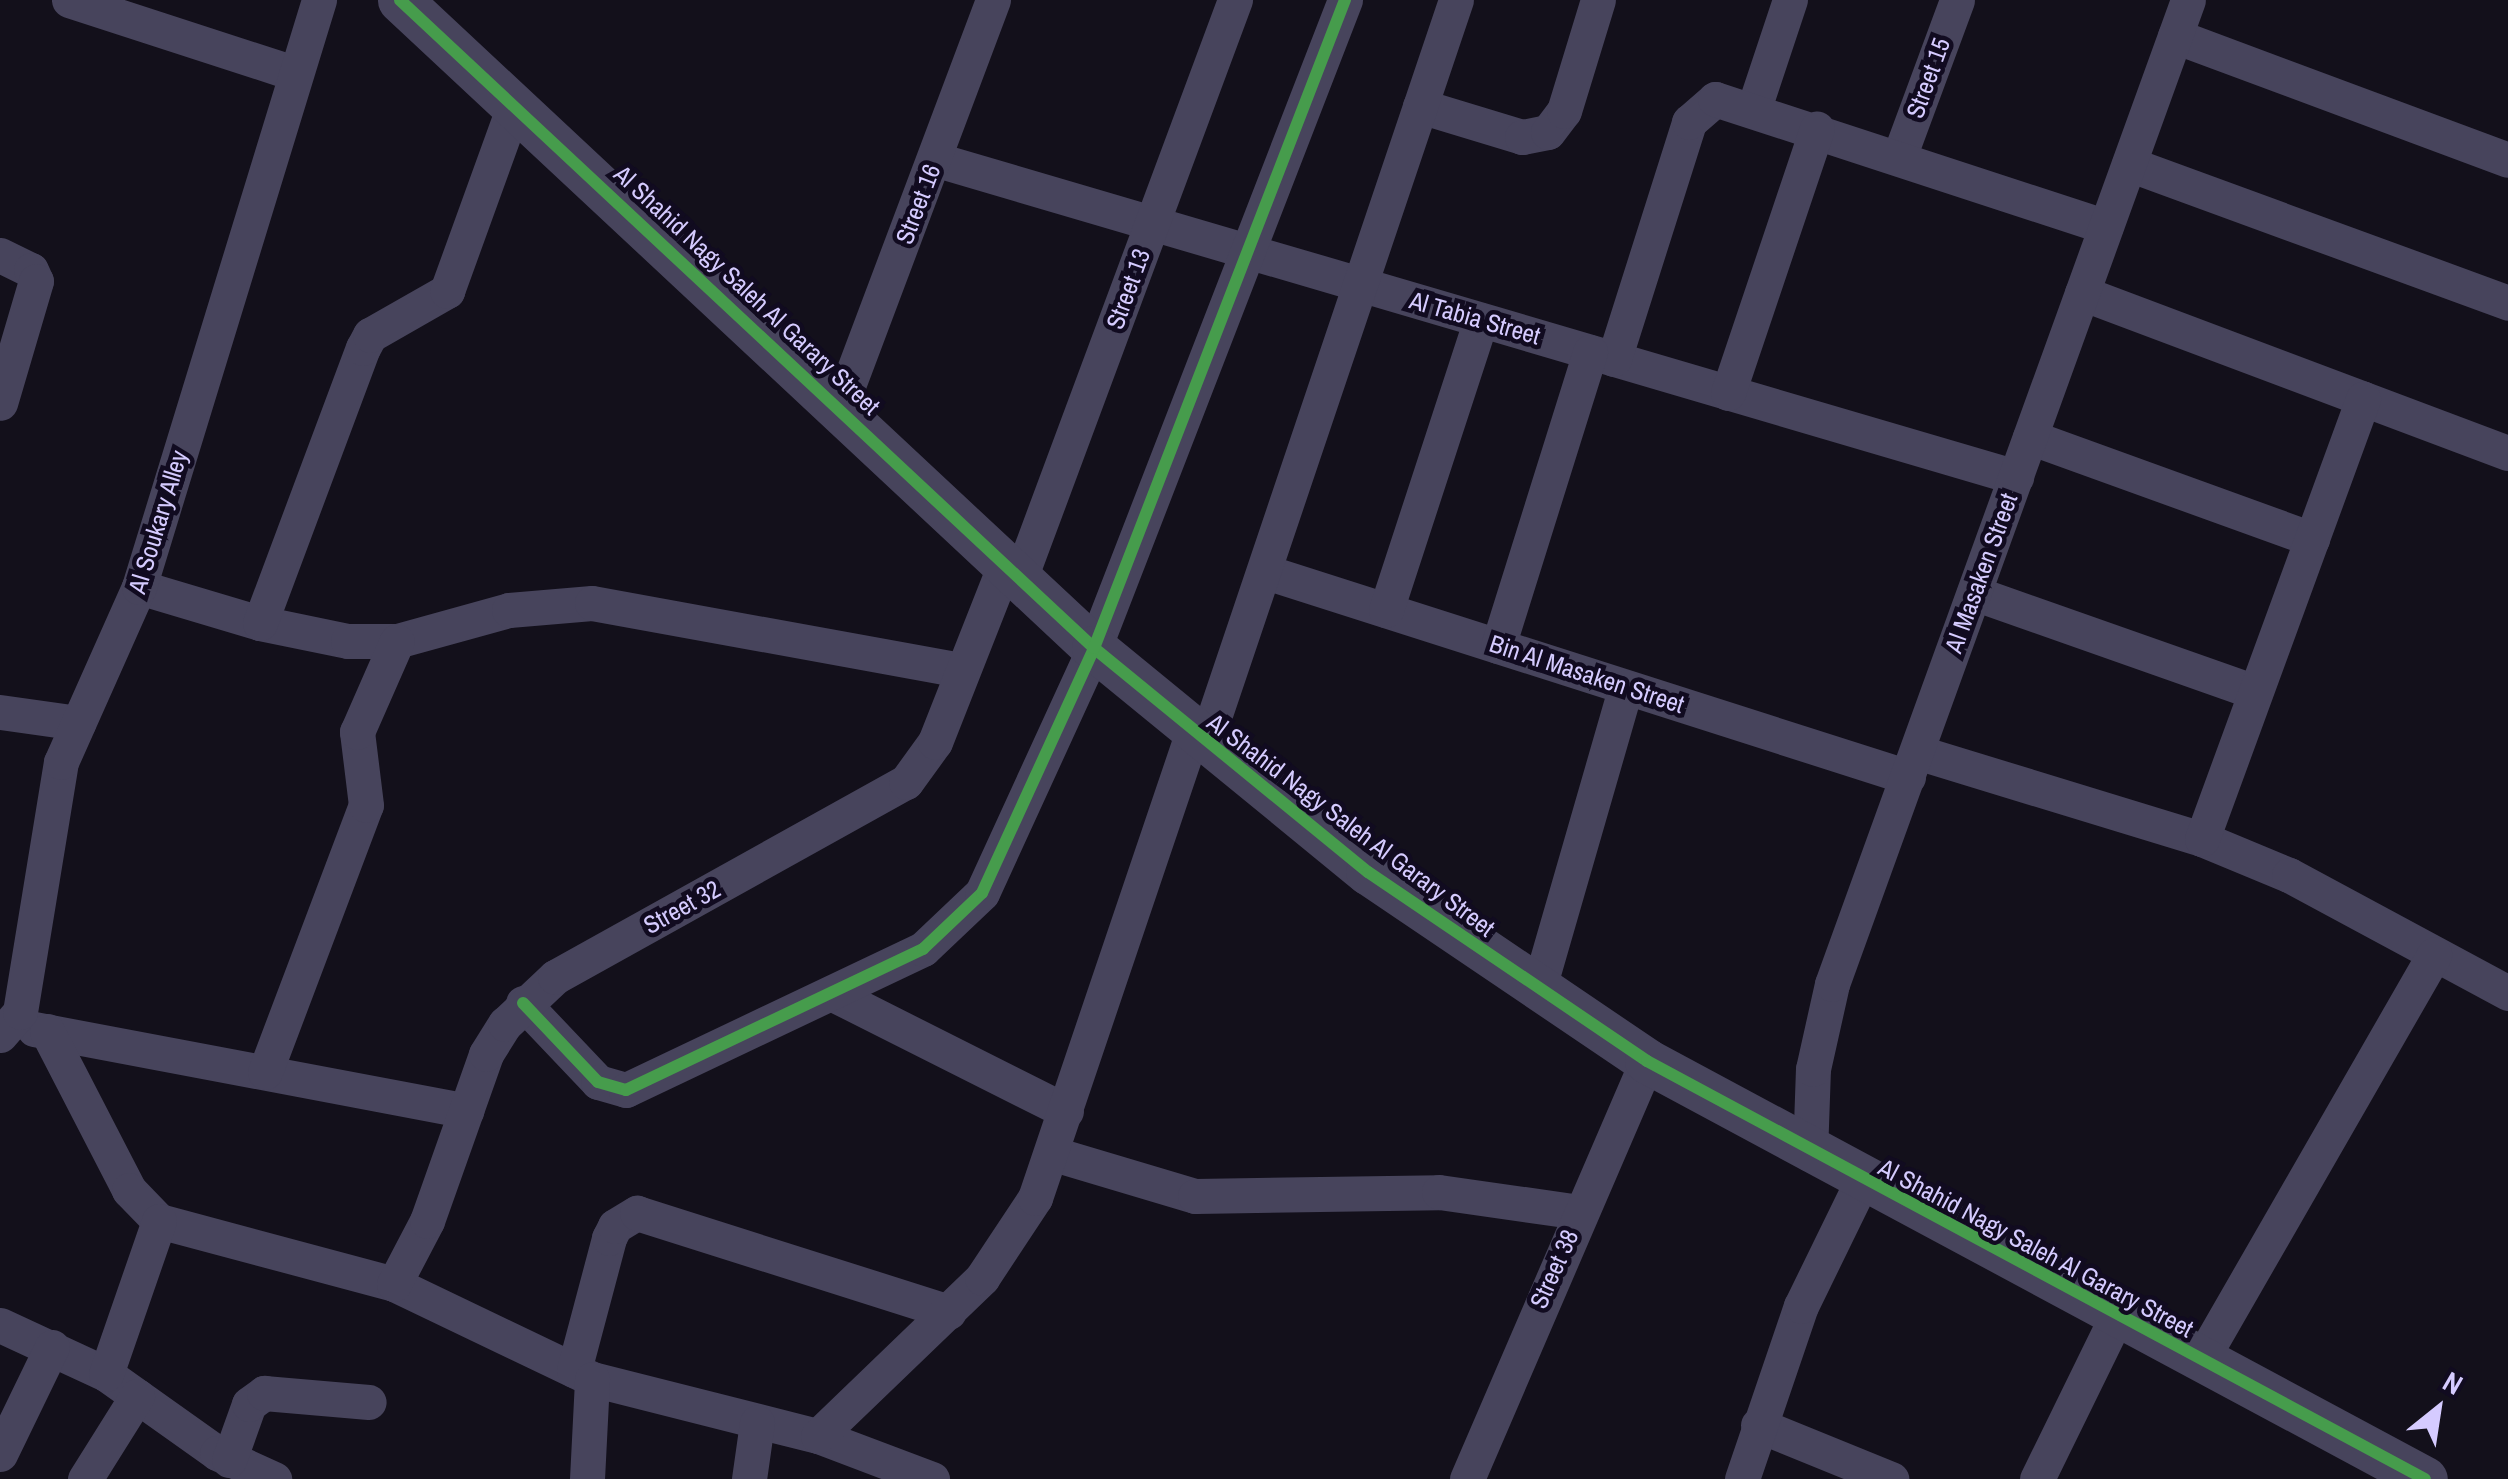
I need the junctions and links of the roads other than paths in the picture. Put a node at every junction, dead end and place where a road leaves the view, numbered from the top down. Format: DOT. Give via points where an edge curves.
graph roads {
  1 [pos="69,0"];
  2 [pos="318,0"];
  3 [pos="400,0"];
  4 [pos="994,0"];
  5 [pos="1235,0"];
  6 [pos="1345,0"];
  7 [pos="1456,0"];
  8 [pos="1598,0"];
  9 [pos="1790,0"];
  10 [pos="1957,0"];
  11 [pos="2188,0"];
  12 [pos="2175,36"];
  13 [pos="294,74"];
  14 [pos="514,106"];
  15 [pos="1420,106"];
  16 [pos="1754,108"];
  17 [pos="1817,129"];
  18 [pos="1899,157"];
  19 [pos="934,159"];
  20 [pos="2508,160"];
  21 [pos="2129,164"];
  22 [pos="1153,223"];
  23 [pos="2106,227"];
  24 [pos="1249,251"];
  25 [pos="0,255"];
  26 [pos="1362,284"];
  27 [pos="2082,293"];
  28 [pos="2508,303"];
  29 [pos="1481,320"];
  30 [pos="1602,355"];
  31 [pos="1728,393"];
  32 [pos="2364,399"];
  33 [pos="0,403"];
  34 [pos="840,407"];
  35 [pos="2030,437"];
  36 [pos="2508,453"];
  37 [pos="2016,477"];
  38 [pos="2312,539"];
  39 [pos="1012,571"];
  40 [pos="1266,572"];
  41 [pos="139,588"];
  42 [pos="1974,594"];
  43 [pos="1386,610"];
  44 [pos="260,623"];
  45 [pos="397,641"];
  46 [pos="1498,646"];
  47 [pos="1094,648"];
  48 [pos="962,670"];
  49 [pos="1626,687"];
  50 [pos="2255,692"];
  51 [pos="0,712"];
  52 [pos="78,724"];
  53 [pos="1198,739"];
  54 [pos="1912,764"];
  55 [pos="2202,839"];
  56 [pos="2434,954"];
  57 [pos="1538,991"];
  58 [pos="2508,992"];
  59 [pos="831,993"];
  60 [pos="523,1003"];
  61 [pos="20,1030"];
  62 [pos="1648,1061"];
  63 [pos="265,1072"];
  64 [pos="466,1110"];
  65 [pos="1066,1111"];
  66 [pos="1054,1154"];
  67 [pos="1810,1154"];
  68 [pos="1862,1182"];
  69 [pos="1580,1212"];
  70 [pos="159,1221"];
  71 [pos="394,1284"];
  72 [pos="948,1312"];
  73 [pos="2116,1316"];
  74 [pos="0,1325"];
  75 [pos="52,1347"];
  76 [pos="2201,1360"];
  77 [pos="106,1374"];
  78 [pos="583,1375"];
  79 [pos="137,1396"];
  80 [pos="370,1402"];
  81 [pos="756,1423"];
  82 [pos="1758,1425"];
  83 [pos="818,1436"];
  84 [pos="0,1454"];
  85 [pos="217,1464"];
  86 [pos="1879,1477"];
  87 [pos="85,1479"];
  88 [pos="274,1479"];
  89 [pos="587,1479"];
  90 [pos="749,1479"];
  91 [pos="932,1479"];
  92 [pos="1468,1479"];
  93 [pos="1742,1479"];
  94 [pos="2037,1479"];
  95 [pos="2425,1479"];
  1 -- 13 [label="street"];
  2 -- 13 [label="street, Al Soukary Alley"];
  3 -- 14 [label="street, Al Shahid Nagy Saleh Al Garary Street"];
  4 -- 19 [label="street, Street 16"];
  5 -- 22 [label="street, Street 13"];
  6 -- 24 [label="street"];
  7 -- 15 [label="street"];
  8 -- 15 [label="street" via="1564,111 1548,132 1522,138"];
  9 -- 16 [label="street"];
  10 -- 18 [label="street, Street 15"];
  11 -- 12 [label="street, Al Masaken Street"];
  12 -- 20 [label="street"];
  12 -- 21 [label="street, Al Masaken Street"];
  13 -- 41 [label="street, Al Soukary Alley"];
  14 -- 34 [label="street, Al Shahid Nagy Saleh Al Garary Street"];
  14 -- 44 [label="street" via="447,291 370,335 363,348"];
  15 -- 26 [label="street"];
  16 -- 17 [label="street"];
  16 -- 30 [label="street" via="1715,99 1689,122"];
  17 -- 18 [label="street"];
  17 -- 31 [label="street"];
  18 -- 23 [label="street"];
  19 -- 22 [label="street, Al Tabia Street"];
  19 -- 34 [label="street, Street 16"];
  21 -- 23 [label="street, Al Masaken Street"];
  21 -- 28 [label="street"];
  22 -- 24 [label="street, Al Tabia Street"];
  22 -- 39 [label="street, Street 13"];
  23 -- 27 [label="street, Al Masaken Street"];
  24 -- 26 [label="street, Al Tabia Street"];
  24 -- 47 [label="street"];
  25 -- 33 [label="street" via="31,270 36,281"];
  26 -- 29 [label="street, Al Tabia Street"];
  26 -- 40 [label="street"];
  27 -- 32 [label="street"];
  27 -- 35 [label="street, Al Masaken Street"];
  29 -- 30 [label="street, Al Tabia Street"];
  29 -- 43 [label="street"];
  30 -- 31 [label="street, Al Tabia Street"];
  30 -- 46 [label="street"];
  31 -- 37 [label="street, Al Tabia Street"];
  32 -- 36 [label="street"];
  32 -- 38 [label="street"];
  34 -- 39 [label="street, Al Shahid Nagy Saleh Al Garary Street"];
  35 -- 37 [label="street, Al Masaken Street"];
  35 -- 38 [label="street"];
  37 -- 42 [label="street, Al Masaken Street"];
  38 -- 50 [label="street"];
  39 -- 47 [label="street, Al Shahid Nagy Saleh Al Garary Street"];
  39 -- 48 [label="street, Street 32"];
  40 -- 43 [label="street, Bin Al Masaken Street"];
  40 -- 53 [label="street"];
  41 -- 44 [label="street"];
  41 -- 52 [label="street, Al Soukary Alley"];
  42 -- 50 [label="street"];
  42 -- 54 [label="street, Al Masaken Street"];
  43 -- 46 [label="street, Bin Al Masaken Street"];
  44 -- 45 [label="street" via="348,640"];
  45 -- 48 [label="street" via="509,610 592,603"];
  45 -- 63 [label="street" via="357,732 366,804"];
  46 -- 49 [label="street, Bin Al Masaken Street"];
  47 -- 53 [label="street, Al Shahid Nagy Saleh Al Garary Street"];
  47 -- 59 [label="street" via="982,894 923,949"];
  48 -- 60 [label="street, Street 32" via="935,742 906,782 555,977"];
  49 -- 54 [label="street, Bin Al Masaken Street"];
  49 -- 57 [label="street"];
  50 -- 55 [label="street"];
  51 -- 52 [label="street"];
  52 -- 61 [label="street, Al Soukary Alley" via="50,804"];
  53 -- 57 [label="street, Al Shahid Nagy Saleh Al Garary Street" via="1368,872"];
  53 -- 65 [label="street"];
  54 -- 55 [label="street, Bin Al Masaken Street"];
  54 -- 67 [label="street, Al Masaken Street" via="1820,1026"];
  55 -- 56 [label="street, Bin Al Masaken Street" via="2289,874"];
  56 -- 58 [label="street, Bin Al Masaken Street"];
  56 -- 76 [label="street"];
  57 -- 62 [label="street, Al Shahid Nagy Saleh Al Garary Street"];
  59 -- 60 [label="street" via="626,1090 598,1082"];
  59 -- 65 [label="street"];
  60 -- 64 [label="street, Street 32" via="486,1054"];
  61 -- 63 [label="street"];
  61 -- 70 [label="street" via="129,1190"];
  62 -- 67 [label="street, Al Shahid Nagy Saleh Al Garary Street"];
  62 -- 69 [label="street, Street 38"];
  63 -- 64 [label="street"];
  64 -- 71 [label="street, Street 32" via="427,1221"];
  65 -- 66 [label="street"];
  66 -- 69 [label="street" via="1195,1196 1439,1192"];
  66 -- 72 [label="street" via="1011,1240"];
  67 -- 68 [label="street, Al Shahid Nagy Saleh Al Garary Street"];
  68 -- 73 [label="street, Al Shahid Nagy Saleh Al Garary Street"];
  68 -- 82 [label="street" via="1801,1306"];
  69 -- 92 [label="street, Street 38"];
  70 -- 71 [label="street"];
  70 -- 77 [label="street"];
  71 -- 78 [label="street"];
  72 -- 78 [label="street" via="638,1213 609,1238"];
  72 -- 83 [label="street"];
  73 -- 76 [label="street, Al Shahid Nagy Saleh Al Garary Street"];
  73 -- 94 [label="street"];
  74 -- 75 [label="street"];
  75 -- 77 [label="street"];
  75 -- 84 [label="street"];
  76 -- 95 [label="street, Al Shahid Nagy Saleh Al Garary Street"];
  77 -- 79 [label="street"];
  78 -- 81 [label="street"];
  78 -- 89 [label="street"];
  79 -- 85 [label="street"];
  79 -- 87 [label="street"];
  80 -- 85 [label="street" via="264,1393 249,1404"];
  81 -- 83 [label="street"];
  81 -- 90 [label="street"];
  82 -- 86 [label="street"];
  82 -- 93 [label="street"];
  83 -- 91 [label="street"];
  85 -- 88 [label="street"];
}
